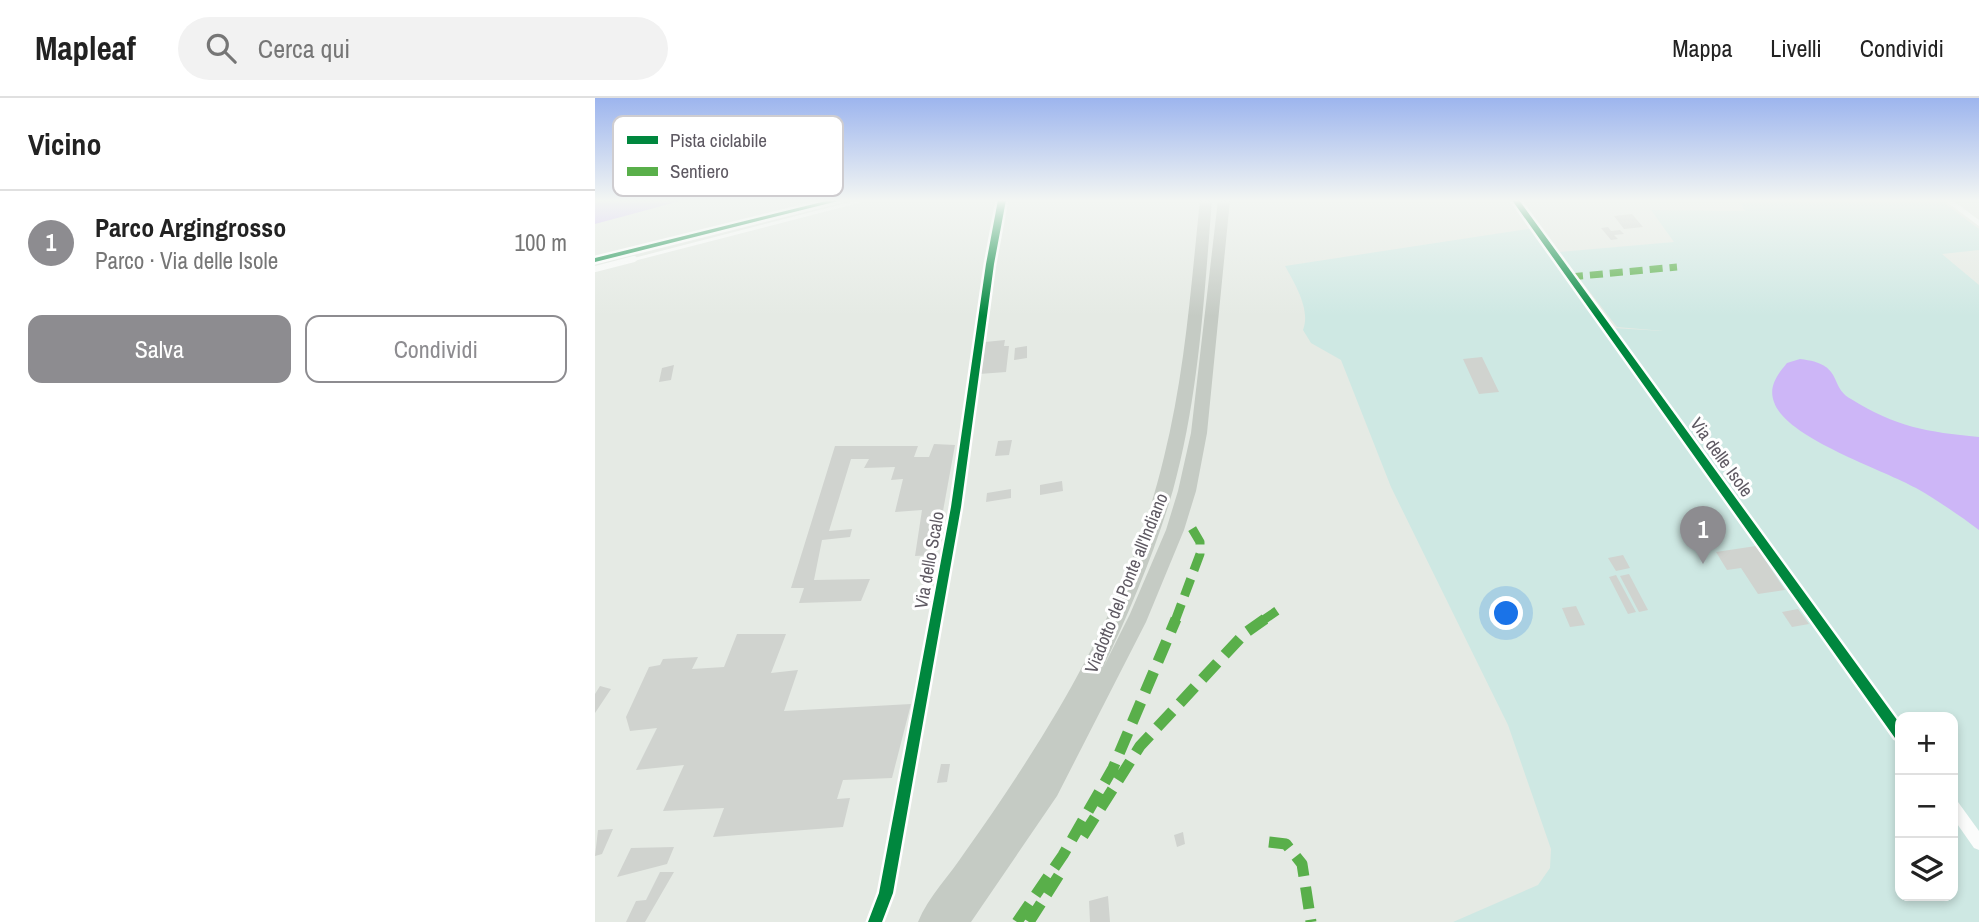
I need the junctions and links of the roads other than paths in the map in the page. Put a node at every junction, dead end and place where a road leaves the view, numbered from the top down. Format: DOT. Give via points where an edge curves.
graph roads {
  1 [pos="718,238"];
  2 [pos="996,238"];
  3 [pos="1201,238"];
  4 [pos="1220,238"];
  5 [pos="1543,238"];
  6 [pos="634,260"];
  7 [pos="595,270"];
  8 [pos="1895,727"];
  9 [pos="1958,814"];
  10 [pos="1979,843"];
  11 [pos="875,922"];
  12 [pos="930,922"];
  13 [pos="956,922"];
  1 -- 6 [label="street"];
  2 -- 11 [label="street, Via dello Scalo" via="951,534 886,893"];
  3 -- 12 [label="highway, Viadotto del Ponte all'Indiano" via="1181,409 1165,489 1145,546 1111,628 1065,718 1030,779"];
  4 -- 13 [label="highway, Viadotto del Ponte all'Indiano" via="1199,433 1187,491 1167,550 1100,695 1049,788"];
  5 -- 8 [label="street, Via delle Isole"];
  6 -- 7 [label="street"];
  9 -- 10 [label="street"];
}
